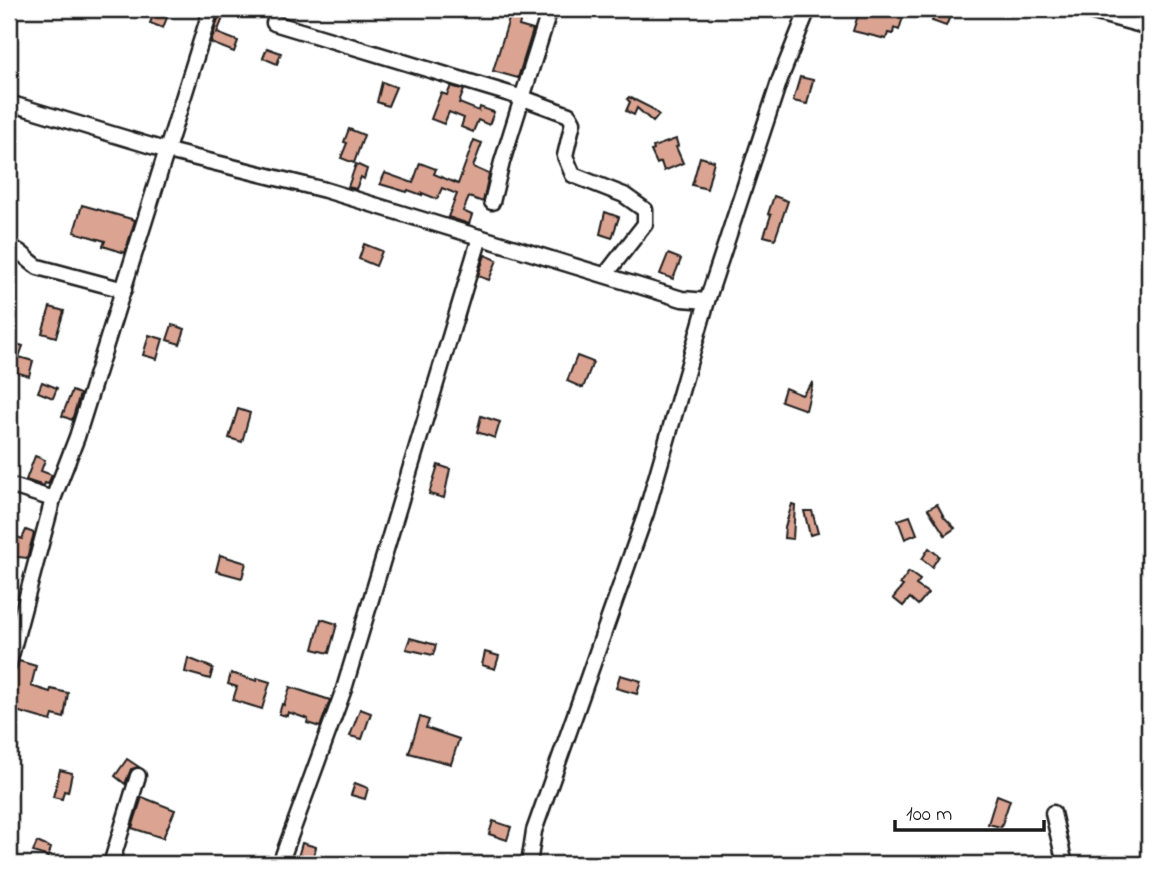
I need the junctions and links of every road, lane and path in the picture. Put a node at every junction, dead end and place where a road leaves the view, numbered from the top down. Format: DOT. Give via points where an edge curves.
graph roads {
  1 [pos="211,9"];
  2 [pos="550,9"];
  3 [pos="808,9"];
  4 [pos="1091,10"];
  5 [pos="274,23"];
  6 [pos="1149,27"];
  7 [pos="523,98"];
  8 [pos="9,103"];
  9 [pos="168,151"];
  10 [pos="492,202"];
  11 [pos="480,237"];
  12 [pos="9,247"];
  13 [pos="606,274"];
  14 [pos="124,290"];
  15 [pos="707,301"];
  16 [pos="9,485"];
  17 [pos="53,499"];
  18 [pos="9,663"];
  19 [pos="138,776"];
  20 [pos="1053,813"];
  21 [pos="1063,859"];
  22 [pos="111,864"];
  23 [pos="280,864"];
  24 [pos="529,864"];
  25 [pos="1051,864"];
  1 -- 9 [label="street"];
  2 -- 7 [label="street"];
  3 -- 15 [label="street" via="780,79"];
  4 -- 6 [label="street"];
  5 -- 7 [label="street"];
  7 -- 10 [label="street"];
  7 -- 13 [label="street" via="569,115 573,122 565,156 573,175 624,195 645,211 645,224"];
  8 -- 9 [label="street"];
  9 -- 11 [label="street" via="325,190"];
  9 -- 14 [label="street"];
  11 -- 13 [label="street"];
  11 -- 23 [label="street" via="344,689"];
  12 -- 14 [label="street" via="38,267"];
  13 -- 15 [label="street" via="682,299"];
  14 -- 17 [label="street"];
  15 -- 24 [label="street" via="646,513 534,831"];
  16 -- 17 [label="street"];
  17 -- 18 [label="street"];
  19 -- 22 [label="street"];
  20 -- 21 [label="street"];
  21 -- 25 [label="street"];
}
